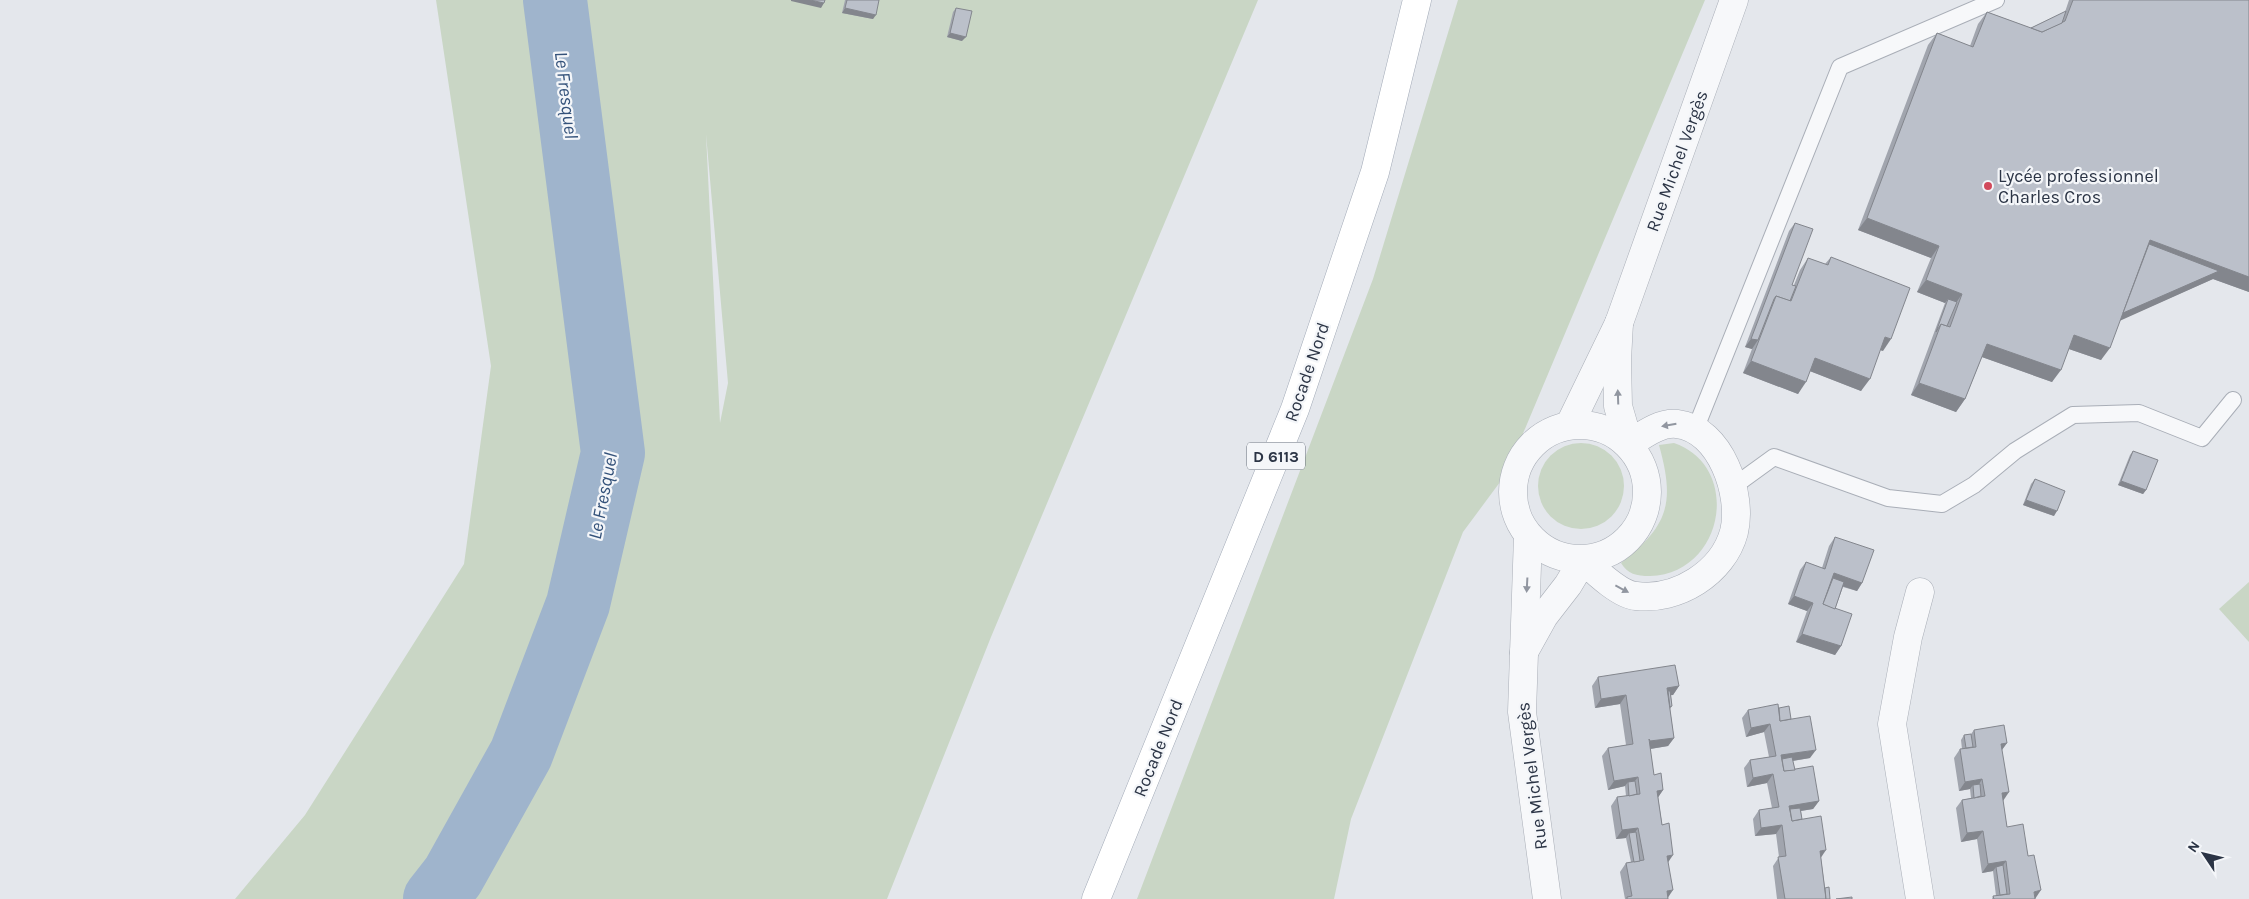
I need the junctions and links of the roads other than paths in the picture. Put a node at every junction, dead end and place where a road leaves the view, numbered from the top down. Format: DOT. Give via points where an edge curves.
graph roads {
  1 [pos="1417,0"];
  2 [pos="1734,0"];
  3 [pos="1996,0"];
  4 [pos="1619,323"];
  5 [pos="2233,400"];
  6 [pos="1570,424"];
  7 [pos="1695,430"];
  8 [pos="1629,444"];
  9 [pos="1734,486"];
  10 [pos="1528,536"];
  11 [pos="1583,560"];
  12 [pos="1920,592"];
  13 [pos="1524,652"];
  14 [pos="1096,899"];
  15 [pos="1547,899"];
  16 [pos="1920,899"];
  1 -- 14 [label="main road, Rocade Nord / D 6113" via="1375,172 1295,409"];
  2 -- 4 [label="street, Rue Michel Vergès"];
  3 -- 7 [label="lane" via="1840,67"];
  4 -- 6 [label="street, Rue Michel Vergès"];
  8 -- 4 [label="street, Rue Michel Vergès, one-way" via="1618,406"];
  5 -- 9 [label="lane" via="2202,438 2139,413 2073,415 2015,451 1974,484 1942,504 1888,498 1774,457"];
  6 -- 8 [label="street" via="1602,427"];
  6 -- 10 [label="street" via="1551,430 1534,442 1521,458 1513,478 1512,498 1517,518"];
  7 -- 8 [label="street, one-way" via="1677,424 1652,429"];
  7 -- 9 [label="street" via="1720,456"];
  8 -- 11 [label="street" via="1643,465 1648,491 1644,516 1630,538 1609,554"];
  11 -- 9 [label="street, one-way" via="1602,578 1635,596 1672,593 1695,582 1724,553 1734,532"];
  10 -- 11 [label="street" via="1553,554"];
  10 -- 13 [label="street, Rue Michel Vergès, one-way"];
  11 -- 13 [label="street, Rue Michel Vergès" via="1544,616"];
  12 -- 16 [label="street" via="1892,724"];
  13 -- 15 [label="street, Rue Michel Vergès" via="1522,712"];
}
